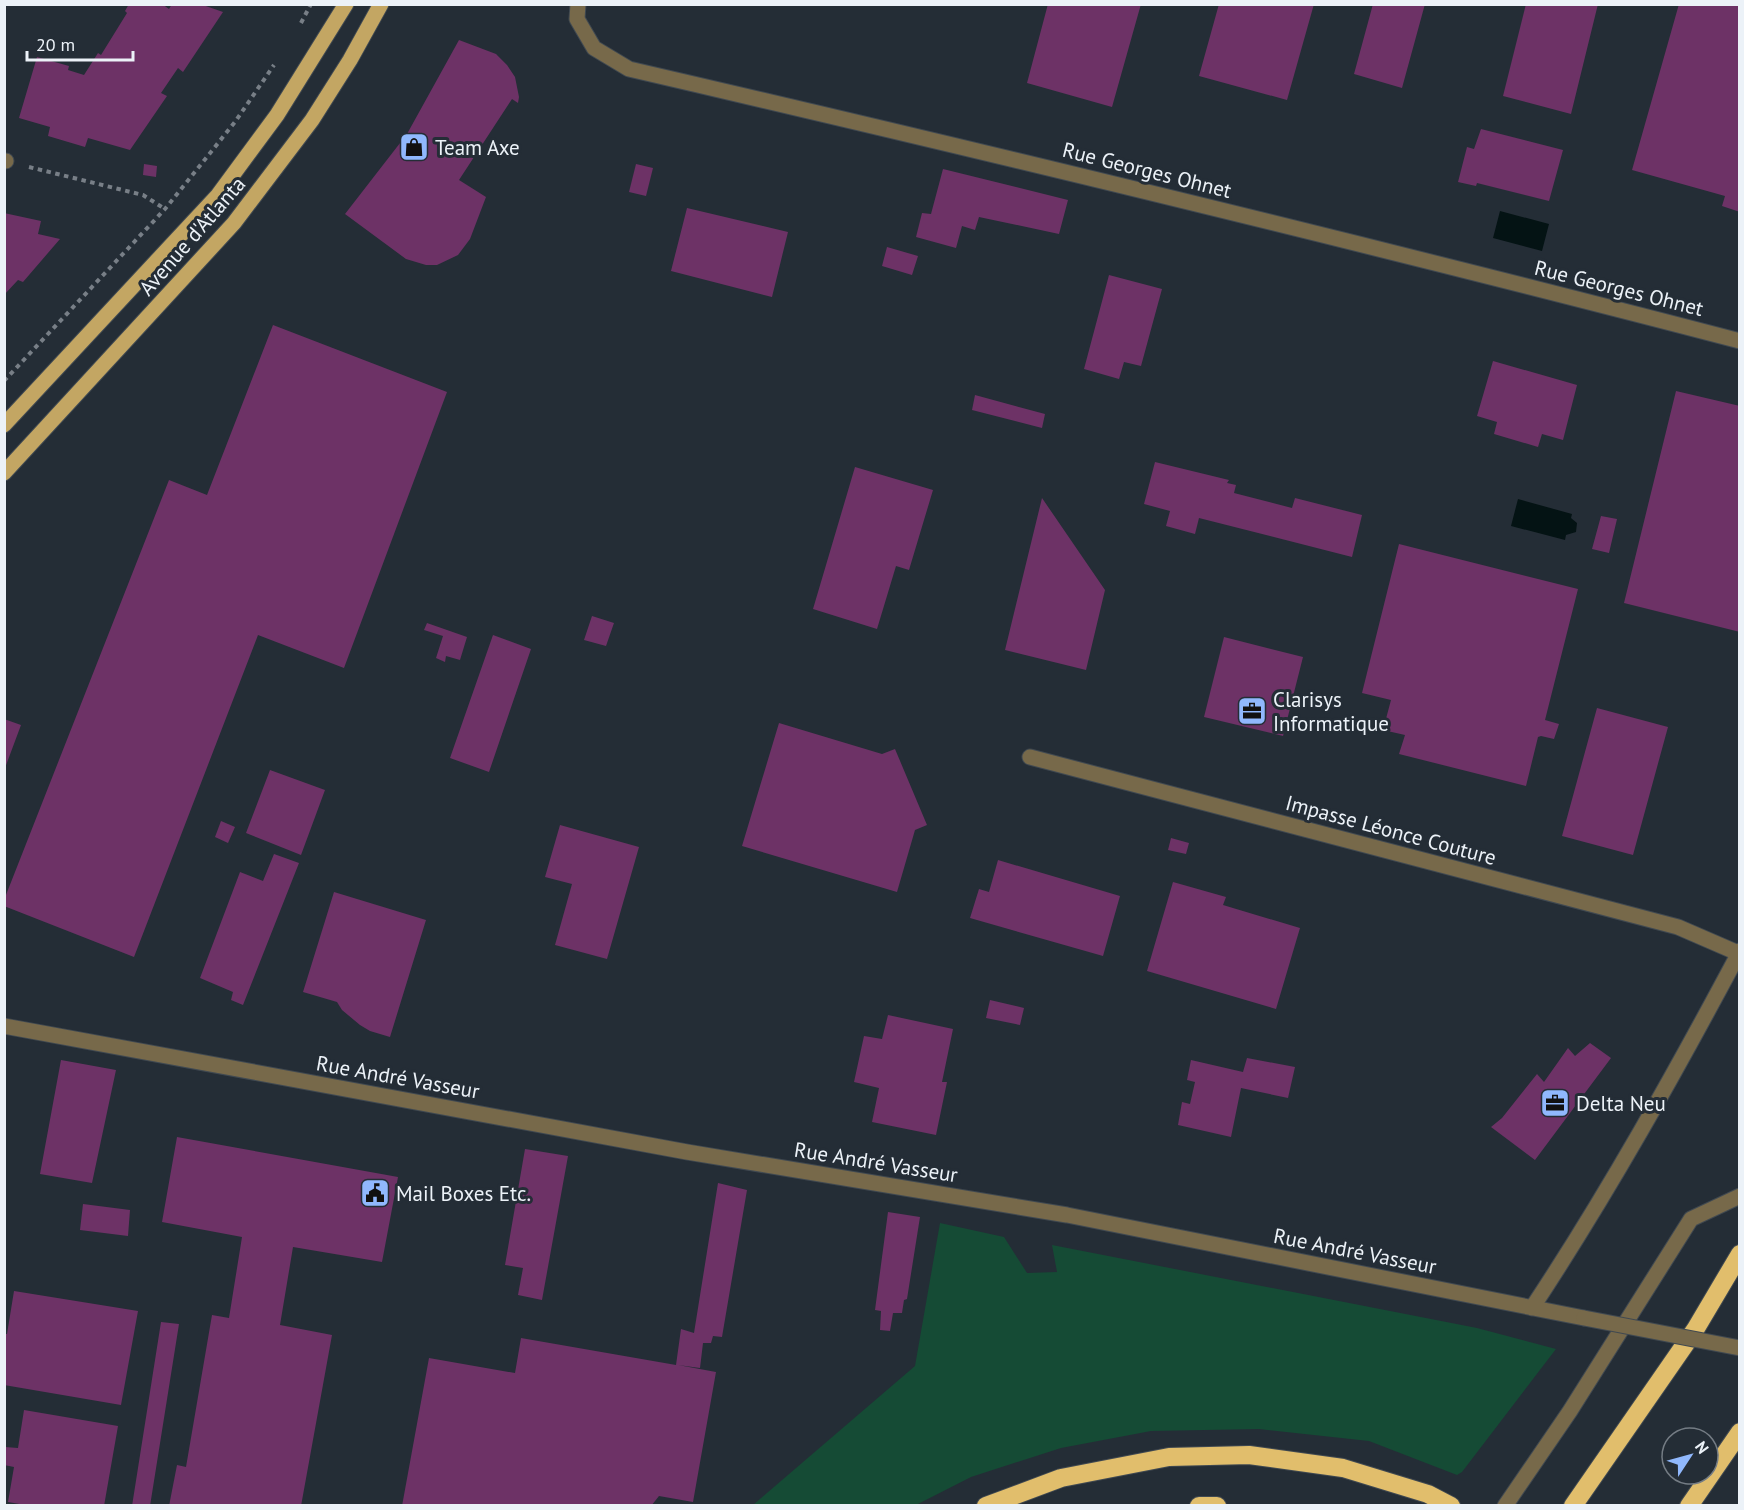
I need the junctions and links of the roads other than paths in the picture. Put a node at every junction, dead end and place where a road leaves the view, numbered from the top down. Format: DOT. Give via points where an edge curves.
graph roads {
  1 [pos="346,4"];
  2 [pos="381,4"];
  3 [pos="578,4"];
  4 [pos="1740,341"];
  5 [pos="4,425"];
  6 [pos="4,473"];
  7 [pos="1030,757"];
  8 [pos="1739,952"];
  9 [pos="4,1026"];
  10 [pos="1740,1197"];
  11 [pos="1740,1254"];
  12 [pos="1532,1308"];
  13 [pos="1740,1348"];
  14 [pos="1740,1432"];
  15 [pos="986,1506"];
  16 [pos="1199,1506"];
  17 [pos="1217,1506"];
  18 [pos="1451,1506"];
  19 [pos="1505,1506"];
  20 [pos="1573,1506"];
  21 [pos="1689,1506"];
  1 -- 5 [label="main road, Avenue d'Atlanta" via="277,115 218,195"];
  2 -- 6 [label="main road, Avenue d'Atlanta" via="312,120 234,223"];
  3 -- 4 [label="street, Rue Georges Ohnet" via="577,19 594,48 629,69 921,136"];
  7 -- 8 [label="street, Impasse Léonce Couture" via="1678,927"];
  8 -- 12 [label="street" via="1621,1168"];
  9 -- 12 [label="street, Rue André Vasseur" via="687,1152 1067,1215"];
  10 -- 19 [label="street" via="1691,1219"];
  11 -- 20 [label="highway" via="1695,1330"];
  12 -- 13 [label="street, Rue André Vasseur, bridge"];
  14 -- 21 [label="highway"];
  15 -- 18 [label="highway" via="1061,1478 1169,1457 1249,1455 1343,1468 1428,1494"];
  16 -- 17 [label="highway"];
}
